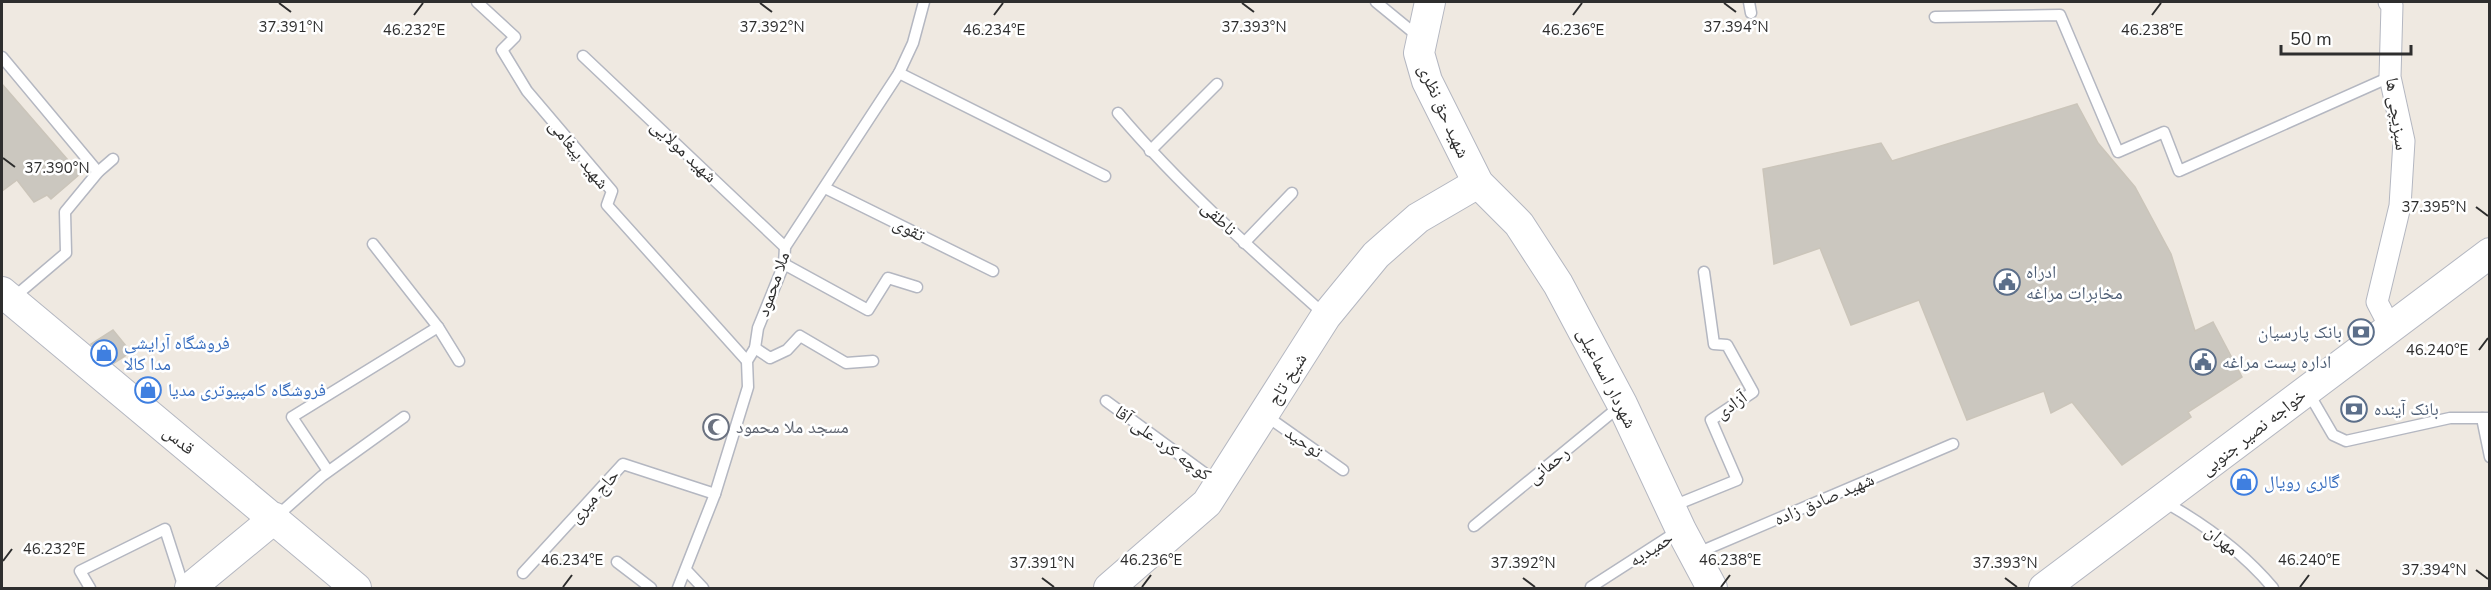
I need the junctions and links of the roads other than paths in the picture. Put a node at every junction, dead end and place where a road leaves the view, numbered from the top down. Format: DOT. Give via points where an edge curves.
graph roads {
  1 [pos="477,2"];
  2 [pos="924,2"];
  3 [pos="1376,2"];
  4 [pos="1430,2"];
  5 [pos="1749,2"];
  6 [pos="2390,2"];
  7 [pos="1751,13"];
  8 [pos="1935,17"];
  9 [pos="1420,38"];
  10 [pos="583,56"];
  11 [pos="2,57"];
  12 [pos="899,73"];
  13 [pos="2390,77"];
  14 [pos="1216,84"];
  15 [pos="1118,113"];
  16 [pos="1150,151"];
  17 [pos="113,159"];
  18 [pos="98,172"];
  19 [pos="1105,176"];
  20 [pos="1478,183"];
  21 [pos="825,188"];
  22 [pos="1292,193"];
  23 [pos="1244,243"];
  24 [pos="373,244"];
  25 [pos="785,247"];
  26 [pos="2490,254"];
  27 [pos="784,264"];
  28 [pos="993,271"];
  29 [pos="1704,272"];
  30 [pos="917,287"];
  31 [pos="6,296"];
  32 [pos="1326,316"];
  33 [pos="438,327"];
  34 [pos="2391,329"];
  35 [pos="755,348"];
  36 [pos="459,360"];
  37 [pos="747,361"];
  38 [pos="873,361"];
  39 [pos="2307,391"];
  40 [pos="1106,401"];
  41 [pos="1622,404"];
  42 [pos="1265,415"];
  43 [pos="404,417"];
  44 [pos="2486,418"];
  45 [pos="1953,444"];
  46 [pos="2490,457"];
  47 [pos="1343,470"];
  48 [pos="328,471"];
  49 [pos="1221,485"];
  50 [pos="716,494"];
  51 [pos="2163,501"];
  52 [pos="275,518"];
  53 [pos="1473,526"];
  54 [pos="1682,530"];
  55 [pos="617,562"];
  56 [pos="686,570"];
  57 [pos="523,573"];
  58 [pos="196,585"];
  59 [pos="1591,587"];
  60 [pos="90,588"];
  61 [pos="356,588"];
  62 [pos="651,588"];
  63 [pos="678,588"];
  64 [pos="703,588"];
  65 [pos="1109,588"];
  66 [pos="1712,588"];
  67 [pos="2044,588"];
  68 [pos="2273,588"];
  1 -- 37 [label="lane, شهید پیغامی" via="515,37 502,50 527,91 612,191 608,205"];
  2 -- 12 [label="lane, ملا محمود" via="913,43"];
  3 -- 9 [label="lane"];
  4 -- 9 [label="street, شهید حق نظری"];
  5 -- 7 [label="lane"];
  6 -- 13 [label="street, سبزیچی ها"];
  8 -- 13 [label="lane" via="2060,15 2118,152 2164,132 2179,171"];
  9 -- 20 [label="street, شهید حق نظری" via="1419,53 1427,81"];
  10 -- 25 [label="lane, شهید مولایی"];
  11 -- 18 [label="lane"];
  12 -- 19 [label="lane"];
  12 -- 21 [label="lane, ملا محمود"];
  13 -- 34 [label="street, سبزیچی ها" via="2404,141 2400,206 2378,302"];
  14 -- 16 [label="lane"];
  15 -- 16 [label="lane, ناطقی"];
  16 -- 23 [label="lane, ناطقی"];
  17 -- 18 [label="lane"];
  18 -- 31 [label="lane" via="65,212 66,253"];
  20 -- 32 [label="street, شیخ تاج" via="1418,218 1392,240"];
  20 -- 41 [label="street, شهردار اسماعیلی" via="1519,224 1558,284"];
  21 -- 25 [label="lane, ملا محمود"];
  21 -- 28 [label="lane, تقوی"];
  22 -- 23 [label="lane"];
  23 -- 32 [label="lane, ناطقی"];
  24 -- 33 [label="lane"];
  25 -- 27 [label="lane, ملا محمود"];
  26 -- 34 [label="street, خواجه نصیر جنوبی"];
  27 -- 30 [label="lane" via="868,310 888,278"];
  27 -- 35 [label="lane, ملا محمود" via="758,328"];
  29 -- 54 [label="lane, آزادی" via="1714,344 1727,345 1753,393 1711,420 1737,480"];
  31 -- 52 [label="street, قدس"];
  32 -- 42 [label="street, شیخ تاج"];
  33 -- 36 [label="lane"];
  33 -- 48 [label="lane" via="292,417"];
  34 -- 39 [label="street, خواجه نصیر جنوبی"];
  35 -- 37 [label="lane, ملا محمود"];
  35 -- 38 [label="lane" via="770,358 787,350 800,336 846,363"];
  37 -- 50 [label="lane" via="748,387"];
  39 -- 44 [label="lane" via="2333,435 2346,441 2450,418"];
  39 -- 51 [label="street, خواجه نصیر جنوبی"];
  40 -- 49 [label="lane, کوچه کرد علی آقا"];
  41 -- 53 [label="lane, رحمانی"];
  41 -- 54 [label="street, شهردار اسماعیلی"];
  42 -- 47 [label="lane, توحید"];
  42 -- 49 [label="street, شیخ تاج"];
  43 -- 48 [label="lane"];
  44 -- 46 [label="lane"];
  45 -- 54 [label="lane, شهید صادق زاده"];
  48 -- 52 [label="lane"];
  49 -- 65 [label="street, شیخ تاج" via="1207,503"];
  50 -- 56 [label="lane"];
  50 -- 57 [label="lane, حاج میری" via="623,464"];
  51 -- 67 [label="street, خواجه نصیر جنوبی"];
  51 -- 68 [label="lane, مهران" via="2204,525"];
  52 -- 58 [label="street"];
  52 -- 61 [label="street, قدس"];
  54 -- 59 [label="lane, حمیدیه"];
  54 -- 66 [label="street, شهردار اسماعیلی"];
  55 -- 62 [label="lane"];
  56 -- 63 [label="lane"];
  56 -- 64 [label="lane"];
  58 -- 60 [label="lane" via="165,529 80,571"];
}
